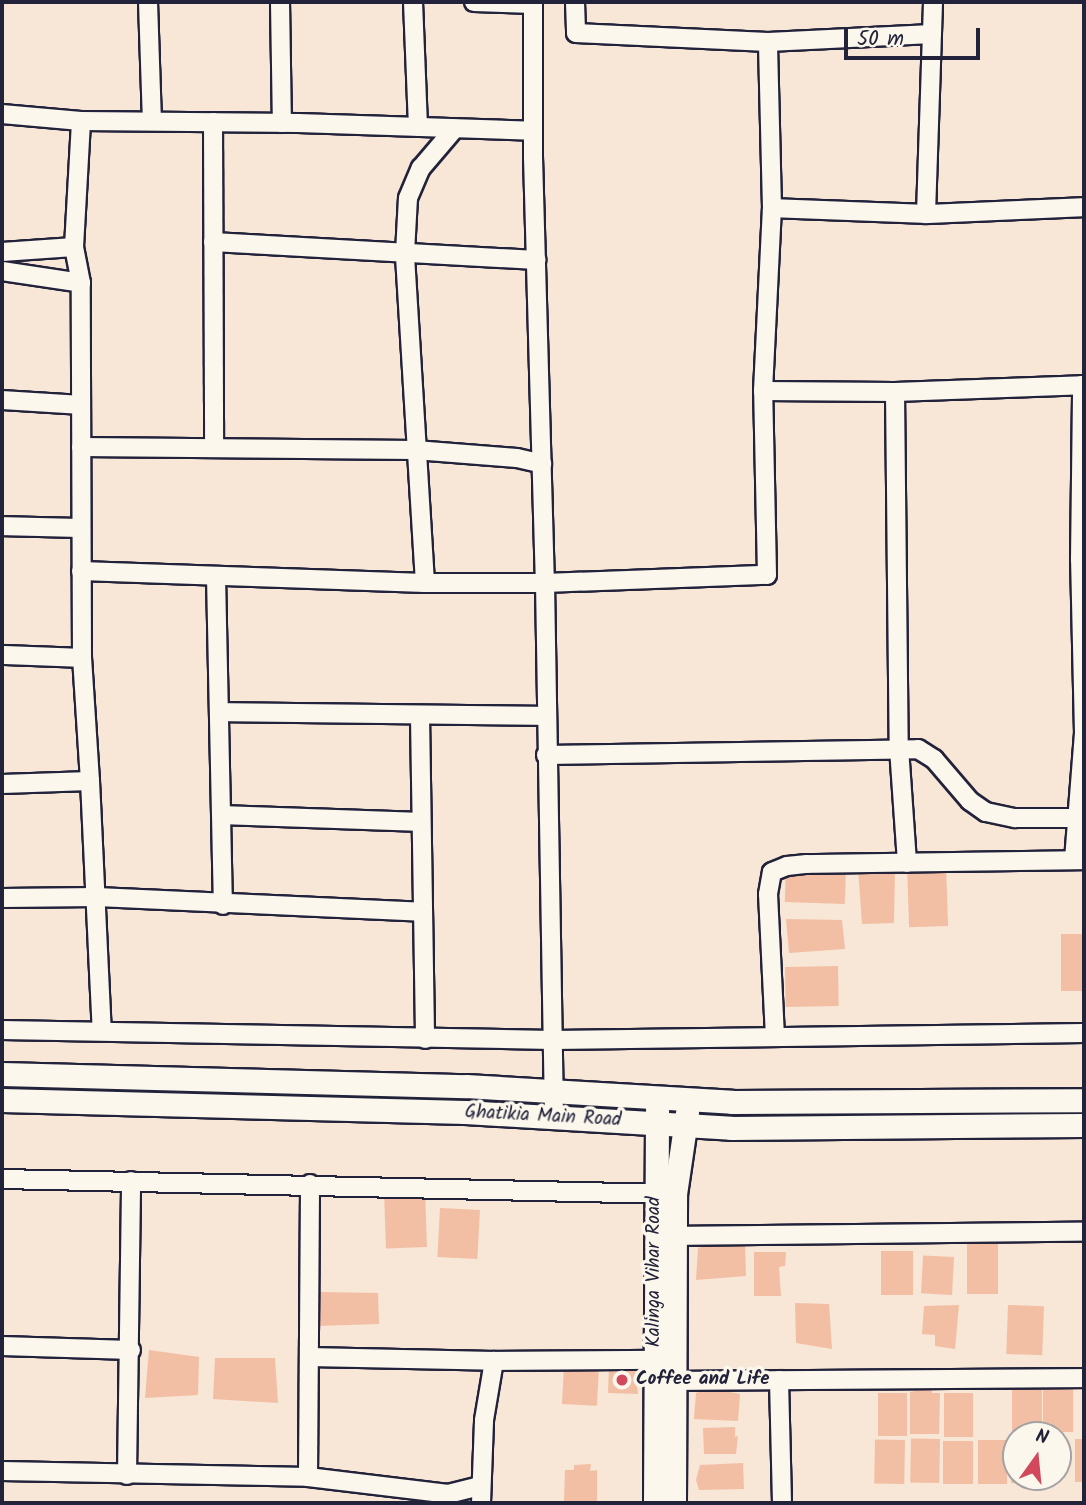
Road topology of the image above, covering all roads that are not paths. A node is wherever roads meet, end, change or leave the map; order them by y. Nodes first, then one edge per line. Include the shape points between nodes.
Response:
1 (148, 2) edge
2 (280, 2) edge
3 (413, 2) edge
4 (474, 2) edge
5 (575, 2) edge
6 (933, 2) edge
7 (533, 3) edge
8 (932, 34) junction
9 (768, 42) junction
10 (2, 114) edge
11 (81, 121) junction
12 (152, 121) junction
13 (213, 122) junction
14 (282, 123) junction
15 (418, 127) junction
16 (455, 128) junction
17 (533, 131) junction
18 (1084, 207) edge
19 (772, 208) junction
20 (926, 214) junction
21 (213, 242) junction
22 (74, 247) junction
23 (2, 252) edge
24 (405, 253) junction
25 (536, 260) junction
26 (2, 271) edge
27 (81, 284) junction
28 (1083, 385) edge
29 (763, 391) junction
30 (895, 391) junction
31 (2, 400) edge
32 (81, 405) junction
33 (214, 446) junction
34 (81, 447) junction
35 (415, 450) junction
36 (542, 464) junction
37 (2, 526) edge
38 (81, 528) junction
39 (1082, 559) edge
40 (81, 571) junction
41 (216, 576) junction
42 (425, 583) junction
43 (545, 583) junction
44 (2, 656) edge
45 (82, 658) junction
46 (219, 712) junction
47 (420, 716) junction
48 (545, 716) junction
49 (1084, 733) edge
50 (899, 748) junction
51 (546, 755) junction
52 (90, 781) junction
53 (2, 784) edge
54 (222, 815) junction
55 (1076, 818) junction
56 (421, 822) junction
57 (1079, 860) edge
58 (906, 863) junction
59 (97, 897) junction
60 (2, 898) edge
61 (223, 905) junction
62 (422, 912) junction
63 (2, 1030) edge
64 (102, 1031) junction
65 (1084, 1033) edge
66 (775, 1038) junction
67 (425, 1039) junction
68 (553, 1040) junction
69 (2, 1074) edge
70 (554, 1091) junction
71 (657, 1098) junction
72 (2, 1100) edge
73 (687, 1100) junction
74 (1084, 1100) edge
75 (554, 1118) junction
76 (657, 1124) junction
77 (1084, 1125) edge
78 (686, 1126) junction
79 (2, 1179) edge
80 (131, 1181) junction
81 (310, 1184) junction
82 (665, 1194) junction
83 (1084, 1233) edge
84 (675, 1236) junction
85 (2, 1346) edge
86 (131, 1350) junction
87 (309, 1357) junction
88 (655, 1360) junction
89 (495, 1361) junction
90 (1084, 1378) edge
91 (779, 1380) junction
92 (675, 1381) junction
93 (2, 1471) edge
94 (128, 1475) junction
95 (308, 1477) junction
96 (481, 1495) edge
97 (654, 1503) edge
98 (674, 1503) edge
99 (782, 1503) edge

1 - 12 street
2 - 14 street
3 - 15 street
4 - 7 street
5 - 9 street via 576,33
6 - 8 street
7 - 17 street
8 - 9 street
8 - 20 street
9 - 19 street
10 - 11 street
11 - 12 street
11 - 22 street
12 - 13 street
13 - 14 street
13 - 21 street
14 - 15 street
15 - 16 street
16 - 17 street
16 - 24 street via 421,167 408,198
17 - 25 street
18 - 20 street
19 - 20 street
19 - 29 street
21 - 24 street
21 - 33 street
22 - 23 street
22 - 27 street
24 - 25 street
24 - 35 street
25 - 36 street
26 - 27 street
27 - 32 street
28 - 30 street
28 - 39 street
29 - 30 street
29 - 43 street via 767,575
30 - 50 street
31 - 32 street
32 - 34 street
33 - 34 street
33 - 35 street
34 - 38 street
35 - 36 street
35 - 42 street
36 - 43 street
37 - 38 street
38 - 40 street
39 - 49 street
40 - 41 street
40 - 45 street
41 - 42 street
41 - 46 street
42 - 43 street
43 - 48 street
44 - 45 street
45 - 52 street
46 - 47 street
46 - 54 street
47 - 48 street
47 - 56 street
48 - 51 street
49 - 55 street
50 - 51 street
50 - 55 street via 927,752 970,801 986,812 1015,818
50 - 58 street
51 - 68 street
52 - 53 street
52 - 59 street
54 - 56 street
54 - 61 street
55 - 57 street
56 - 62 street
57 - 58 street
58 - 66 street via 797,865 772,872 768,894
59 - 60 street
59 - 61 street
59 - 64 street
61 - 62 street
62 - 67 street
63 - 64 street
64 - 67 street
65 - 66 street
66 - 68 street
67 - 68 street
68 - 70 street
69 - 70 street, Ghatikia Main Road
70 - 71 street, Ghatikia Main Road
70 - 75 street
71 - 73 street, Ghatikia Main Road
71 - 76 street, Kalinga Vihar Road
72 - 75 street, Ghatikia Main Road
73 - 74 street, Ghatikia Main Road
73 - 78 street, Kalinga Vihar Road
75 - 76 street, Ghatikia Main Road
76 - 78 street, Ghatikia Main Road
76 - 82 street, Kalinga Vihar Road
77 - 78 street, Ghatikia Main Road
78 - 82 street, Kalinga Vihar Road
79 - 80 street
80 - 81 street
80 - 86 street
81 - 82 street
81 - 87 street
82 - 84 street, Kalinga Vihar Road
82 - 88 street, Kalinga Vihar Road
83 - 84 street
84 - 92 street, Kalinga Vihar Road
85 - 86 street
86 - 94 street
87 - 89 street
87 - 95 street
88 - 89 street
88 - 97 street, Kalinga Vihar Road
89 - 96 street via 484,1420
90 - 91 street
91 - 92 street
91 - 99 street
92 - 98 street, Kalinga Vihar Road
93 - 94 street
94 - 95 street
95 - 96 street

